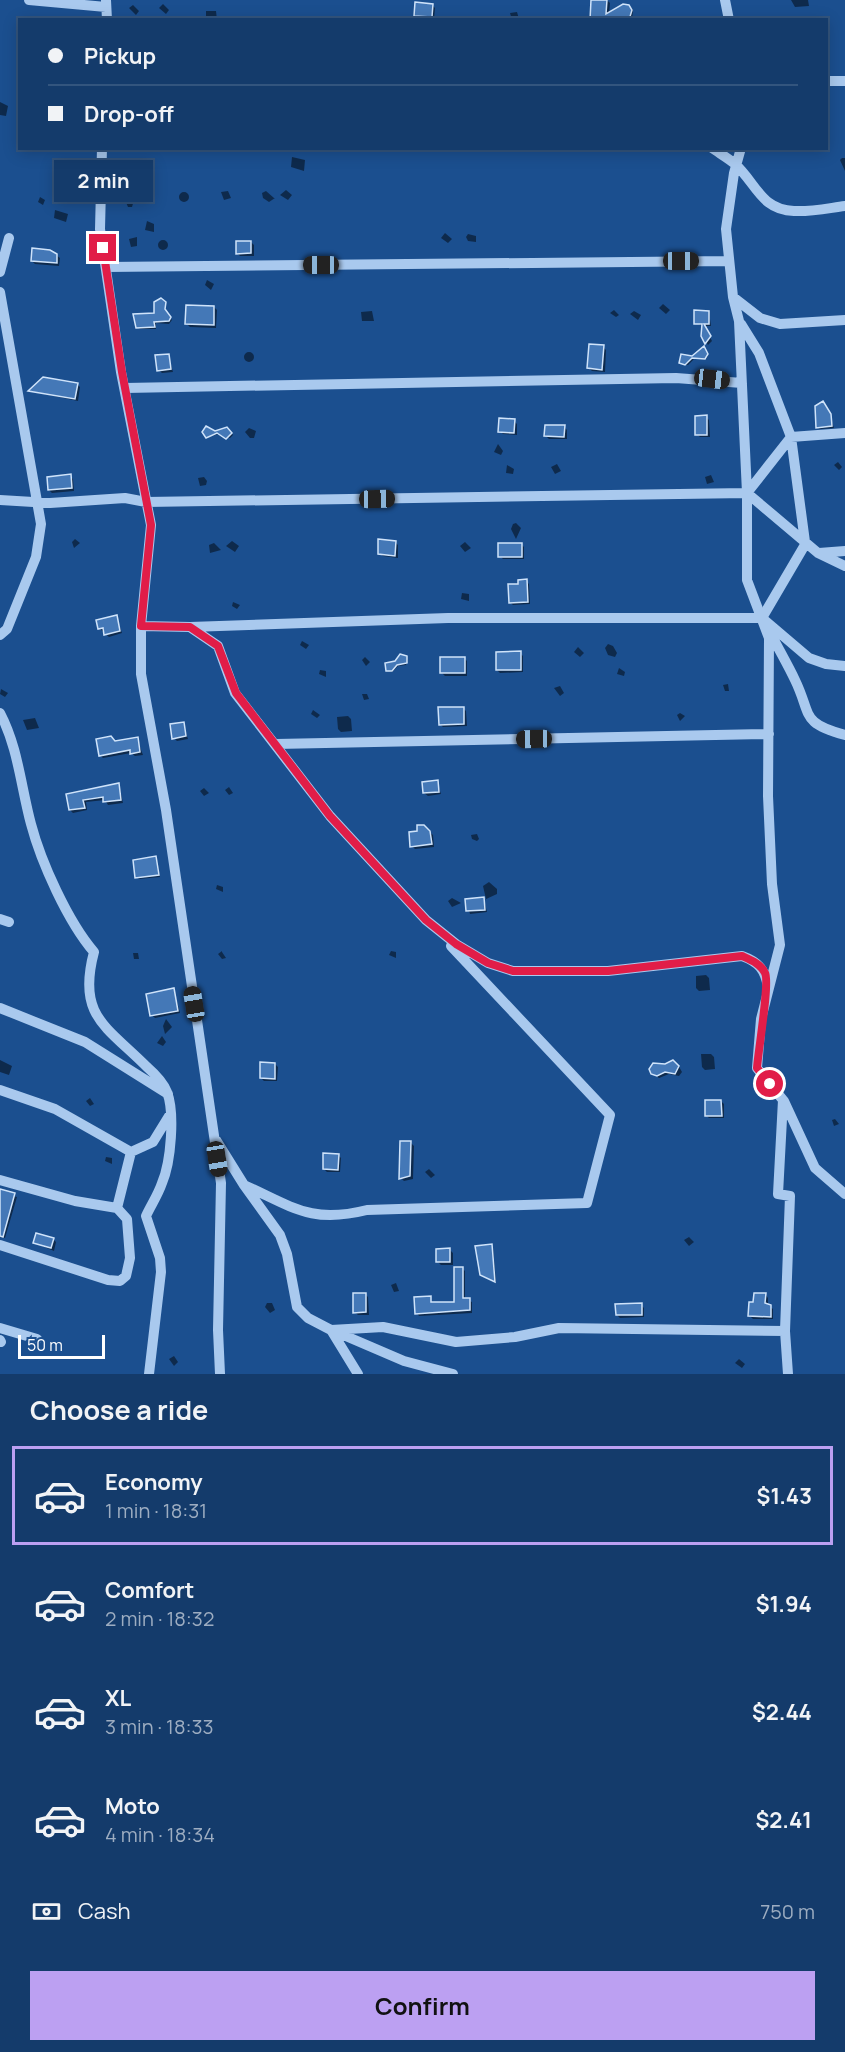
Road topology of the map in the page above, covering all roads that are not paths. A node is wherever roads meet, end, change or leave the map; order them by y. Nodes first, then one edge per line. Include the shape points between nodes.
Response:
1 (29, 0) edge
2 (725, 0) edge
3 (106, 4) edge
4 (729, 18) edge
5 (828, 81) edge
6 (845, 81) edge
7 (102, 150) edge
8 (715, 150) edge
9 (740, 150) edge
10 (736, 165) junction
11 (845, 206) edge
12 (9, 238) dead end
13 (729, 261) junction
14 (105, 267) junction
15 (0, 272) edge
16 (0, 292) edge
17 (733, 297) junction
18 (845, 320) edge
19 (739, 321) junction
20 (742, 383) junction
21 (124, 388) junction
22 (845, 433) edge
23 (791, 437) junction
24 (747, 494) junction
25 (0, 500) edge
26 (146, 502) junction
27 (39, 503) junction
28 (806, 543) junction
29 (845, 551) edge
30 (818, 553) junction
31 (845, 566) edge
32 (762, 618) junction
33 (141, 626) junction
34 (190, 627) junction
35 (0, 635) edge
36 (845, 666) edge
37 (0, 713) edge
38 (5, 733) edge
39 (769, 734) junction
40 (845, 735) edge
41 (276, 744) junction
42 (426, 920) junction
43 (768, 987) junction
44 (0, 1008) edge
45 (0, 1090) edge
46 (168, 1094) junction
47 (783, 1100) junction
48 (171, 1112) junction
49 (214, 1136) junction
50 (131, 1152) junction
51 (0, 1180) edge
52 (243, 1185) junction
53 (845, 1194) edge
54 (117, 1208) junction
55 (0, 1245) edge
56 (0, 1328) edge
57 (331, 1330) junction
58 (785, 1331) junction
59 (38, 1339) dead end
60 (149, 1374) edge
61 (220, 1374) edge
62 (358, 1374) edge
63 (453, 1374) edge
64 (788, 1374) edge

1 - 3 street
2 - 4 street
5 - 6 street
7 - 14 street via 100,229
8 - 10 street
9 - 10 street
10 - 11 street via 755,191 778,208 794,211
10 - 13 street via 726,229
12 - 15 street
13 - 14 street
13 - 17 street
14 - 21 street
16 - 27 street
17 - 18 street via 760,318 780,324
17 - 19 street
19 - 20 street
19 - 23 street via 759,353
20 - 21 street via 676,378
20 - 24 street
21 - 26 street
22 - 23 street
23 - 24 street
23 - 28 street
24 - 26 street
24 - 28 street
24 - 32 street via 747,580
25 - 27 street
26 - 27 street via 125,498
26 - 33 street via 151,525
27 - 35 street via 41,524 36,557 7,629
28 - 30 street
28 - 32 street
29 - 30 street
30 - 31 street
32 - 34 street via 448,618
32 - 36 street via 809,658
32 - 39 street via 771,662
32 - 40 street via 796,683 805,712 823,729
33 - 34 street
33 - 49 street via 141,674 166,810
34 - 41 street via 218,646 236,693
37 - 38 street
38 - 46 street via 32,827 56,889 94,952 87,975 90,1005 101,1023 156,1075
39 - 41 street
39 - 43 street via 771,862 780,945
41 - 42 street via 330,816
42 - 43 street via 488,963 513,971 608,971 742,956 755,961 765,973
42 - 52 street via 610,1115 587,1203 312,1215
43 - 47 street via 757,1068
44 - 46 street via 86,1042
45 - 50 street via 55,1109
46 - 48 street
47 - 53 street via 815,1168
47 - 58 street via 778,1194 790,1196
48 - 50 street via 153,1142
48 - 60 street via 162,1183 146,1216 161,1272
49 - 52 street
49 - 61 street via 222,1205
50 - 54 street
51 - 54 street
52 - 57 street via 280,1235 297,1306 308,1318
54 - 55 street via 127,1219 130,1258 126,1276 120,1281
56 - 59 street
57 - 58 street via 383,1327 456,1342 559,1328
57 - 62 street
57 - 63 street via 404,1362
58 - 64 street

